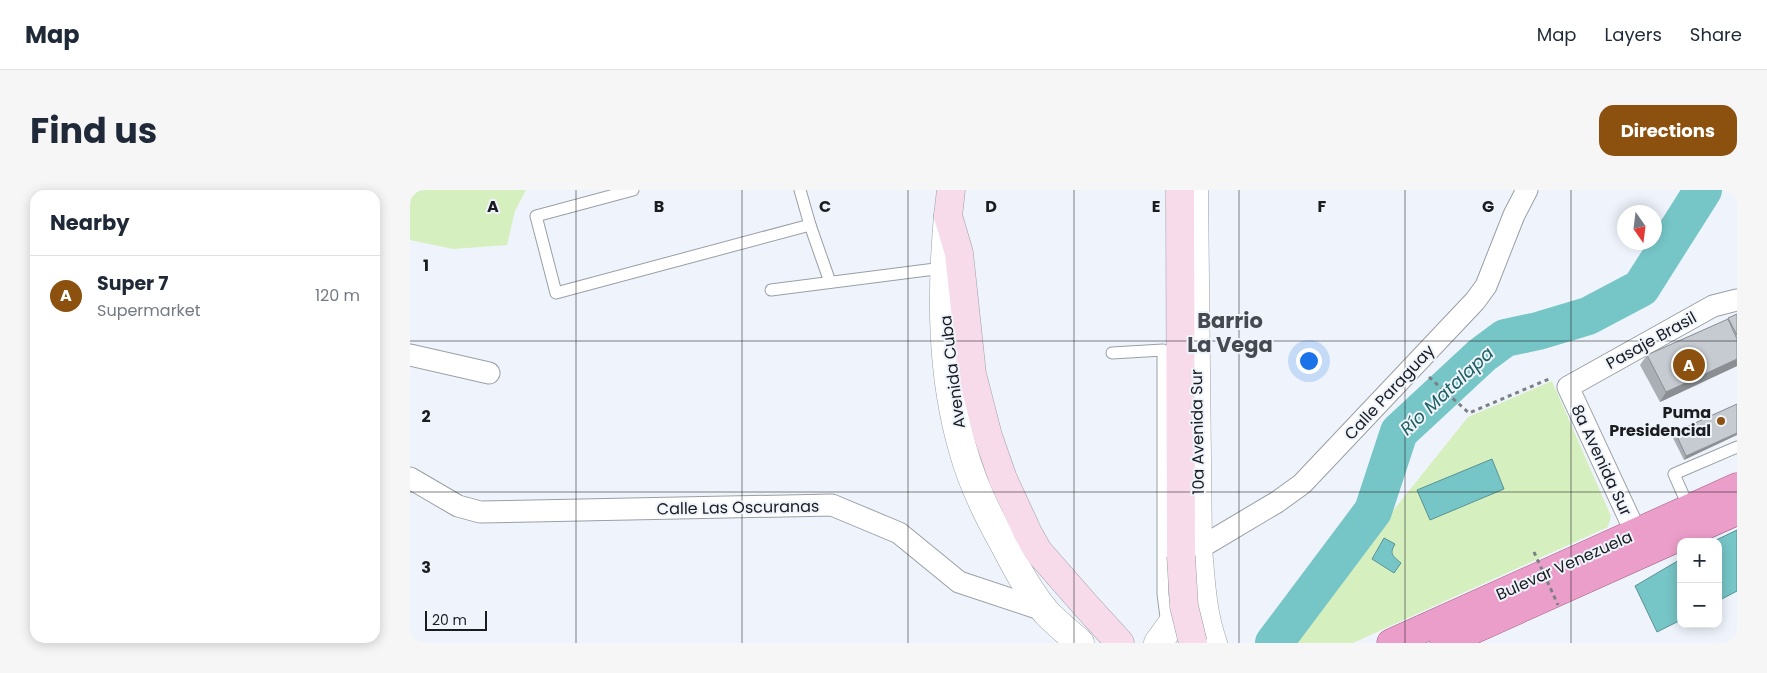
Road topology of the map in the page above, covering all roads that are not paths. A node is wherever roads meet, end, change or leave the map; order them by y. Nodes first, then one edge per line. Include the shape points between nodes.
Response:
1 (633, 190) edge
2 (800, 190) edge
3 (1180, 190) edge
4 (1194, 190) edge
5 (1527, 190) edge
6 (950, 203) edge
7 (810, 225) junction
8 (943, 268) junction
9 (830, 282) junction
10 (771, 290) dead end
11 (1737, 300) edge
12 (1112, 353) dead end
13 (410, 355) edge
14 (489, 373) dead end
15 (1561, 382) joint
16 (1737, 447) edge
17 (410, 478) edge
18 (1737, 487) edge
19 (1689, 509) junction
20 (1737, 511) edge
21 (1636, 533) junction
22 (1189, 552) junction
23 (1201, 584) junction
24 (1046, 611) junction
25 (1162, 636) edge
26 (1080, 643) edge
27 (1120, 643) edge
28 (1193, 643) edge
29 (1213, 643) edge
30 (1390, 643) edge
31 (1444, 643) edge

1 - 7 lane via 536,216 556,293
2 - 7 lane
3 - 22 main road, 10a Avenida Sur
4 - 22 street, 10a Avenida Sur
5 - 22 street, Calle Paraguay via 1486,286 1475,301 1302,484 1277,502
6 - 8 street, Avenida Cuba
6 - 27 main road, Avenida Cuba via 959,253 972,374 991,445 1013,503 1035,545
7 - 9 lane
8 - 9 lane
8 - 24 street, Avenida Cuba via 944,329 952,403 963,452 995,529 1025,582
9 - 10 lane
11 - 15 street, Pasaje Brasil via 1713,306
12 - 25 lane via 1163,350
13 - 14 street
15 - 21 street, 8a Avenida Sur
16 - 19 lane via 1674,474
17 - 24 street, Calle Las Oscuranas via 458,506 480,512 832,505 899,533 959,582
18 - 19 highway, Bulevar Venezuela
19 - 21 highway, Bulevar Venezuela
20 - 31 highway, Bulevar Venezuela
21 - 30 highway, Bulevar Venezuela
22 - 23 street, 10a Avenida Sur
22 - 28 main road, 10a Avenida Sur, bridge via 1184,606
23 - 25 street
23 - 29 street, 10a Avenida Sur
24 - 26 street, Avenida Cuba

